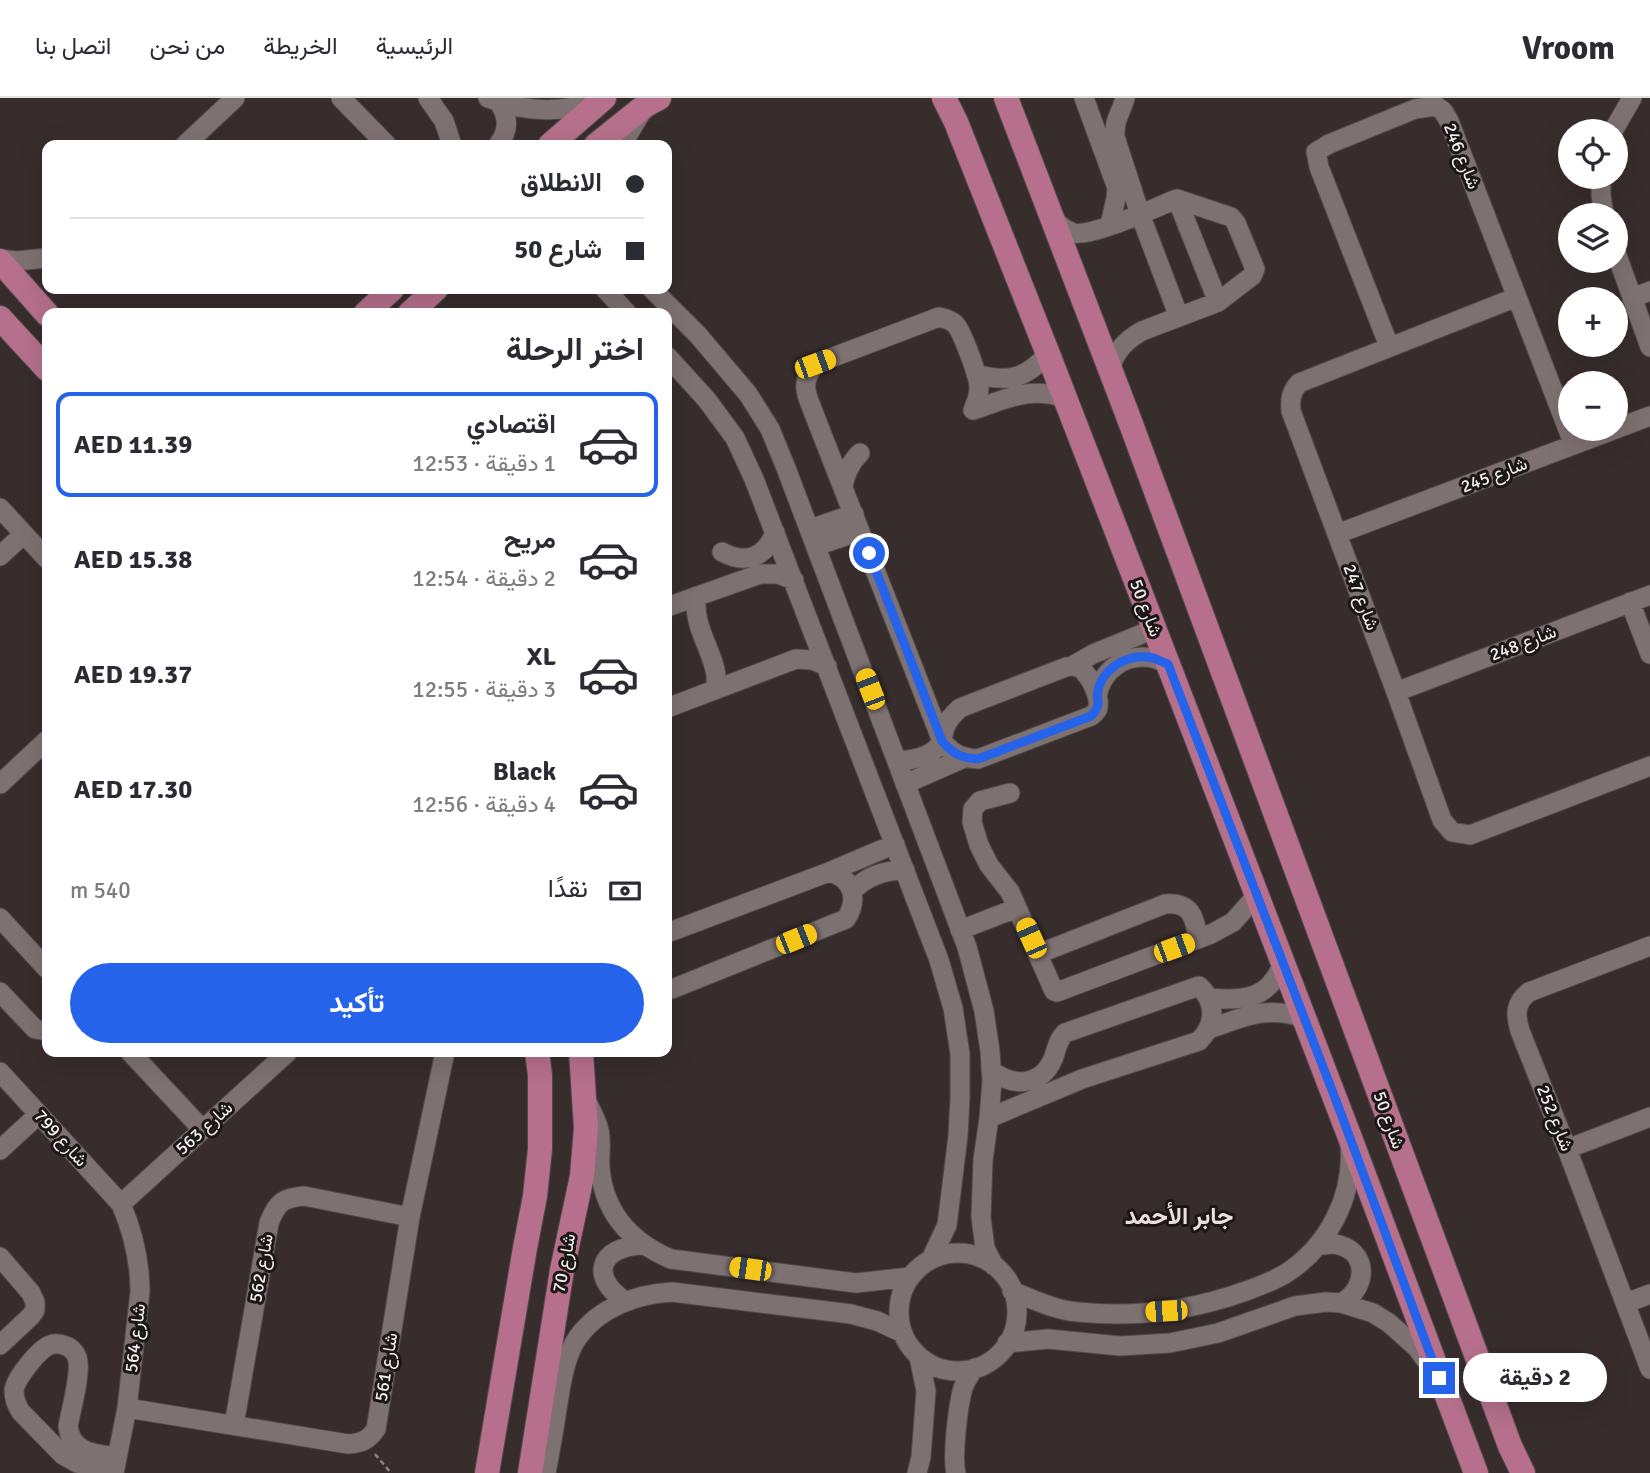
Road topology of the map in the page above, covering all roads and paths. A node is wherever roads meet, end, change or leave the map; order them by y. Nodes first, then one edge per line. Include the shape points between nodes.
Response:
1 (235, 98) edge
2 (341, 98) edge
3 (428, 98) edge
4 (604, 98) edge
5 (944, 98) edge
6 (1006, 98) edge
7 (1084, 98) edge
8 (1125, 98) edge
9 (1632, 98) edge
10 (494, 100) edge
11 (652, 102) edge
12 (1432, 102) edge
13 (1621, 119) edge
14 (200, 137) edge
15 (382, 140) edge
16 (451, 140) edge
17 (501, 140) edge
18 (556, 140) edge
19 (602, 140) edge
20 (625, 140) edge
21 (1177, 199) junction
22 (1140, 214) junction
23 (1051, 217) junction
24 (1110, 225) junction
25 (42, 258) edge
26 (0, 260) edge
27 (1628, 272) edge
28 (387, 294) edge
29 (431, 294) edge
30 (610, 294) edge
31 (657, 294) edge
32 (1641, 295) edge
33 (1517, 297) junction
34 (1219, 302) junction
35 (42, 308) edge
36 (371, 308) edge
37 (415, 308) edge
38 (622, 308) edge
39 (671, 308) edge
40 (672, 309) edge
41 (1179, 317) junction
42 (0, 318) edge
43 (1389, 346) junction
44 (1650, 347) edge
45 (1048, 354) junction
46 (672, 362) edge
47 (42, 364) edge
48 (1110, 369) junction
49 (976, 374) junction
50 (1065, 398) junction
51 (1650, 416) edge
52 (824, 440) junction
53 (1574, 445) junction
54 (843, 487) junction
55 (0, 508) edge
56 (857, 522) junction
57 (775, 531) junction
58 (24, 534) junction
59 (1337, 534) junction
60 (813, 538) junction
61 (722, 552) dead end
62 (42, 554) edge
63 (0, 556) edge
64 (794, 580) junction
65 (1650, 595) edge
66 (697, 596) junction
67 (1630, 602) junction
68 (672, 605) edge
69 (1154, 629) junction
70 (1650, 654) edge
71 (1168, 664) junction
72 (827, 666) junction
73 (1072, 666) junction
74 (715, 690) junction
75 (923, 691) junction
76 (1396, 692) junction
77 (1097, 695) junction
78 (672, 706) edge
79 (960, 708) junction
80 (942, 741) junction
81 (42, 745) edge
82 (964, 758) junction
83 (897, 761) junction
84 (1650, 766) edge
85 (0, 784) edge
86 (905, 784) junction
87 (1010, 793) dead end
88 (895, 844) junction
89 (905, 870) junction
90 (830, 872) junction
91 (852, 891) junction
92 (1256, 895) junction
93 (1017, 908) junction
94 (0, 918) edge
95 (960, 930) junction
96 (672, 931) edge
97 (1198, 939) junction
98 (1650, 946) edge
99 (1038, 954) junction
100 (1283, 963) junction
101 (42, 964) edge
102 (672, 989) edge
103 (0, 992) edge
104 (1209, 998) junction
105 (8, 1013) edge
106 (1304, 1018) junction
107 (1209, 1029) junction
108 (42, 1030) edge
109 (1055, 1050) junction
110 (135, 1057) edge
111 (282, 1057) edge
112 (444, 1057) edge
113 (538, 1057) edge
114 (581, 1057) edge
115 (991, 1070) junction
116 (0, 1072) edge
117 (1082, 1079) junction
118 (585, 1096) junction
119 (38, 1114) junction
120 (1650, 1117) edge
121 (989, 1118) junction
122 (202, 1129) junction
123 (1349, 1135) junction
124 (1567, 1149) junction
125 (0, 1150) edge
126 (121, 1204) junction
127 (410, 1217) junction
128 (642, 1245) junction
129 (1317, 1246) junction
130 (0, 1257) edge
131 (931, 1259) junction
132 (994, 1266) junction
133 (910, 1277) junction
134 (1012, 1291) junction
135 (1650, 1294) edge
136 (625, 1301) junction
137 (1341, 1303) junction
138 (1626, 1303) junction
139 (903, 1333) junction
140 (1007, 1343) junction
141 (0, 1345) edge
142 (919, 1356) junction
143 (975, 1368) junction
144 (1650, 1369) edge
145 (1439, 1378) junction
146 (127, 1408) junction
147 (234, 1425) junction
148 (68, 1426) junction
149 (46, 1438) junction
150 (365, 1441) junction
151 (115, 1468) edge
152 (391, 1473) edge
153 (487, 1473) edge
154 (530, 1473) edge
155 (546, 1473) edge
156 (917, 1473) edge
157 (956, 1473) edge
158 (1476, 1473) edge
159 (1523, 1473) edge

1 - 14 street
2 - 15 street
3 - 16 street
4 - 10 street via 544,110
4 - 18 main road
5 - 45 main road, شارع 50
6 - 23 main road, شارع 50
7 - 24 street via 1117,188
8 - 22 street via 1114,125 1115,137
9 - 13 street
10 - 17 street via 506,116
11 - 19 main road
11 - 20 street
12 - 33 street, شارع 246 via 1449,121
12 - 43 street, شارع 246 via 1316,152
21 - 22 street
21 - 34 street
21 - 34 street via 1234,219 1254,265 1252,276
22 - 24 street
22 - 41 street
23 - 24 street via 1072,233
23 - 48 main road, شارع 50
25 - 26 street
26 - 35 main road
27 - 32 street
28 - 36 main road
29 - 37 main road
30 - 38 street
31 - 39 street
32 - 44 street
33 - 43 street, شارع 247
33 - 53 street, شارع 246
34 - 41 street
40 - 60 street via 748,394 770,429
41 - 48 street via 1126,341
42 - 47 main road
43 - 59 street, شارع 247 via 1299,383 1290,400
45 - 49 street via 1030,370 1008,379
45 - 50 main road, شارع 50
46 - 57 street via 735,438
48 - 159 main road, شارع 50
49 - 50 street via 979,387 973,410 1023,393
49 - 52 street via 957,326 939,317 815,364 805,387
50 - 69 main road, شارع 50
51 - 53 street, شارع 245
52 - 54 street
52 - 54 street via 860,453 850,465
53 - 59 street, شارع 245
54 - 56 street
55 - 58 street
56 - 60 street
56 - 75 street
57 - 61 street via 766,549 750,558
57 - 64 street
58 - 62 street
58 - 63 street
59 - 76 street, شارع 247
60 - 83 street
64 - 66 street via 760,574
64 - 72 street
65 - 67 street, شارع 248
66 - 68 street
66 - 74 street via 696,616 716,676
67 - 70 street
67 - 76 street, شارع 248
69 - 71 main road, شارع 50
69 - 73 street
71 - 77 street via 1152,658 1118,663 1103,678
71 - 92 main road, شارع 50
72 - 74 street via 796,659
72 - 88 street
73 - 77 street via 1086,673
73 - 79 street
74 - 78 street
75 - 79 street via 951,708
75 - 80 street
76 - 84 street, شارع 247 via 1442,820 1452,832 1470,835
77 - 82 street via 1098,710 1091,716 978,759
79 - 80 street via 948,720
80 - 82 street
80 - 83 street via 928,754
81 - 85 street
82 - 86 street
83 - 86 street
86 - 95 street
87 - 93 street via 981,801 973,809 972,822 989,865
88 - 89 street
88 - 90 street
89 - 91 street via 876,874
89 - 131 street via 939,960 960,1054 961,1098 947,1226
90 - 91 street via 843,878
90 - 96 street
91 - 102 street via 853,906 846,919
92 - 97 street via 1233,922
92 - 100 main road, شارع 50
93 - 95 street
93 - 99 street
94 - 101 street
95 - 115 street via 984,1012
97 - 99 street via 1193,916 1186,906 1175,903
97 - 99 street via 1057,992
98 - 124 street, شارع 252 via 1521,998 1516,1017 1520,1031
100 - 104 street via 1269,986 1254,996
100 - 106 main road, شارع 50
103 - 105 street
104 - 107 street via 1213,1013
104 - 109 street via 1199,986 1065,1033
105 - 108 street
106 - 107 street via 1278,1011 1255,1013
106 - 123 main road, شارع 50
107 - 117 street via 1199,1041
109 - 115 street via 1049,1065 1031,1080 1006,1080
109 - 117 street via 1064,1073
110 - 122 street
111 - 122 street, شارع 563
112 - 127 street, شارع 561
113 - 153 main road via 537,1185
114 - 118 main road, شارع 70
115 - 121 street
116 - 119 street, شارع 799
117 - 121 street
118 - 128 street via 599,1129 603,1189 626,1230
118 - 154 main road, شارع 70 via 582,1176
119 - 125 street
119 - 126 street, شارع 799
120 - 124 street
121 - 132 street via 981,1217 985,1248
122 - 126 street, شارع 563
123 - 129 street via 1345,1194
123 - 145 main road, شارع 50
124 - 138 street, شارع 252
126 - 146 street, شارع 564 via 140,1274
127 - 147 street, شارع 562 via 304,1196 281,1202 269,1223
127 - 150 street, شارع 561 via 376,1429
128 - 133 street via 671,1259 856,1283
128 - 136 street via 628,1246 606,1259 603,1272 608,1286
129 - 134 street via 1270,1282 1224,1299 1166,1311 1076,1312
129 - 137 street via 1339,1245 1358,1259 1360,1284
130 - 141 street via 31,1293 35,1310
131 - 132 street via 964,1253
131 - 133 street
132 - 134 street
133 - 139 street via 899,1304
134 - 140 street via 1016,1318
135 - 138 street
136 - 139 street via 672,1292 851,1314
136 - 155 street via 594,1321 578,1337 569,1356
137 - 140 street via 1295,1307 1219,1333 1170,1343 1120,1346 1048,1339
137 - 145 street via 1389,1323 1417,1348
138 - 144 street, شارع 252
139 - 142 street
140 - 143 street via 992,1360
142 - 143 street via 940,1368
142 - 156 street via 926,1391
143 - 157 street via 962,1395 953,1461
145 - 158 main road, شارع 50
146 - 147 street
146 - 151 street, شارع 564
147 - 150 street via 348,1444
148 - 149 street
148 - 149 street via 79,1369 77,1356 68,1346 55,1343 38,1353 14,1390 20,1412
148 - 151 street via 74,1443
149 - 151 street via 77,1463
150 - 152 path

